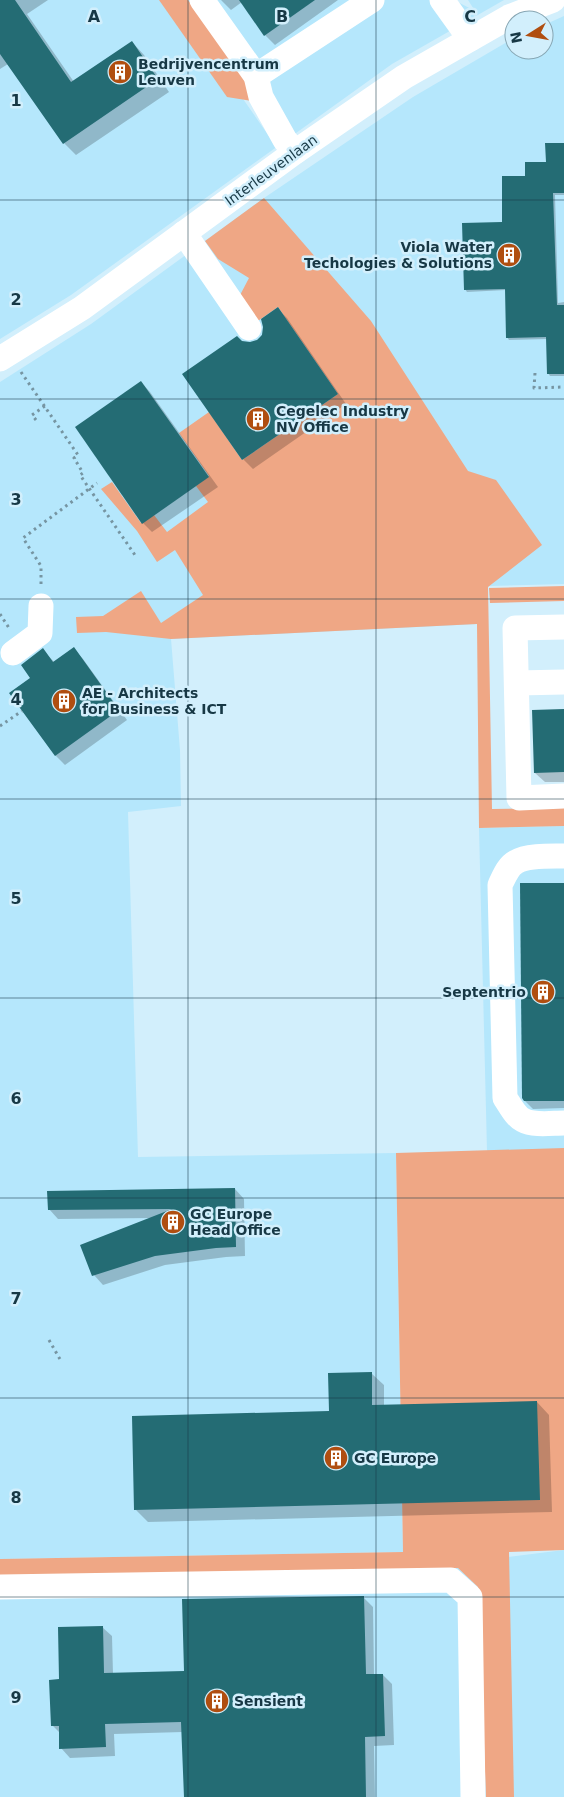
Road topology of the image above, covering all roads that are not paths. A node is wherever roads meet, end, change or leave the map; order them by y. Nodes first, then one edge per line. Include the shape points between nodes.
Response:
1 (202, 0) edge
2 (372, 0) edge
3 (442, 0) edge
4 (553, 0) edge
5 (470, 39) junction
6 (256, 76) junction
7 (295, 152) junction
8 (184, 234) junction
9 (249, 328) dead end
10 (4, 357) edge
11 (41, 606) road end
12 (564, 627) edge
13 (13, 653) dead end
14 (564, 682) edge
15 (517, 683) junction
16 (564, 796) edge
17 (564, 856) edge
18 (564, 1123) edge
19 (0, 1587) edge
20 (473, 1797) edge

1 - 6 street
2 - 6 street
3 - 5 street
4 - 5 street, Interleuvenlaan via 509,17
5 - 7 street, Interleuvenlaan via 404,77
6 - 7 street via 261,97
7 - 8 street, Interleuvenlaan
8 - 9 street
8 - 10 street, Interleuvenlaan via 82,308
11 - 13 street via 40,633
12 - 15 street via 516,628
14 - 15 street
15 - 16 street via 519,798
17 - 18 street via 516,861 500,885 505,1098 523,1120 539,1124
19 - 20 street via 451,1580 470,1598

